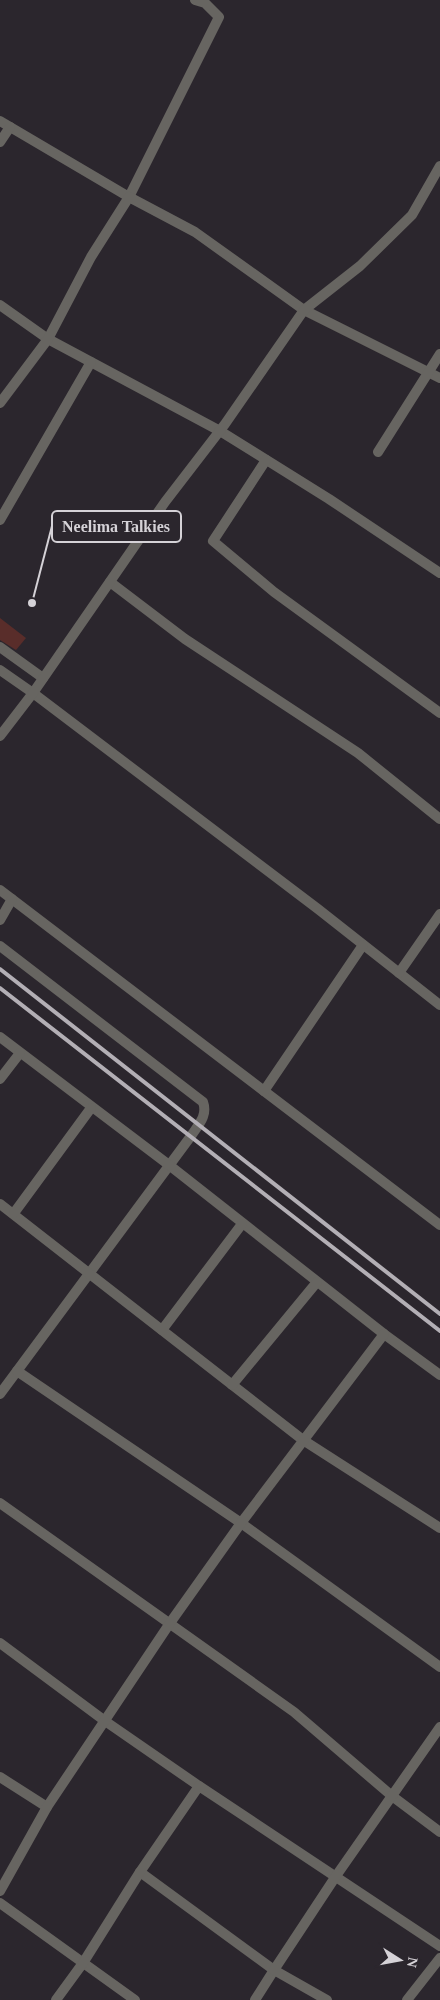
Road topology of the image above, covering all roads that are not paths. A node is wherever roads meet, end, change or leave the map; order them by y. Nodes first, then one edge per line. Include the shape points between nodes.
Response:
1 (196, 0) edge
2 (0, 121) edge
3 (10, 127) junction
4 (0, 142) edge
5 (440, 166) edge
6 (129, 197) junction
7 (0, 305) edge
8 (304, 310) junction
9 (48, 340) junction
10 (440, 354) edge
11 (91, 362) junction
12 (430, 372) junction
13 (440, 378) edge
14 (0, 403) edge
15 (220, 431) junction
16 (378, 452) dead end
17 (266, 460) junction
18 (0, 520) edge
19 (440, 574) edge
20 (110, 582) junction
21 (0, 647) edge
22 (1, 670) edge
23 (43, 678) junction
24 (33, 693) junction
25 (440, 714) edge
26 (0, 736) edge
27 (440, 820) edge
28 (0, 890) edge
29 (12, 899) junction
30 (440, 914) edge
31 (0, 920) edge
32 (363, 945) junction
33 (0, 946) edge
34 (399, 973) junction
35 (440, 1005) edge
36 (0, 1037) edge
37 (20, 1053) junction
38 (0, 1079) edge
39 (264, 1091) junction
40 (91, 1108) junction
41 (169, 1165) junction
42 (0, 1204) edge
43 (14, 1213) junction
44 (242, 1224) junction
45 (440, 1225) edge
46 (90, 1273) junction
47 (318, 1282) junction
48 (162, 1330) junction
49 (384, 1334) junction
50 (17, 1371) junction
51 (440, 1375) edge
52 (232, 1385) junction
53 (0, 1394) edge
54 (303, 1440) junction
55 (0, 1503) edge
56 (241, 1523) junction
57 (440, 1528) edge
58 (170, 1623) junction
59 (0, 1643) edge
60 (440, 1667) edge
61 (104, 1721) junction
62 (440, 1727) edge
63 (0, 1777) edge
64 (199, 1786) junction
65 (392, 1796) junction
66 (47, 1807) junction
67 (440, 1832) edge
68 (140, 1872) junction
69 (336, 1876) junction
70 (0, 1891) edge
71 (0, 1903) edge
72 (440, 1946) edge
73 (440, 1958) edge
74 (83, 1963) junction
75 (274, 1970) junction
76 (56, 2000) edge
77 (135, 2000) edge
78 (255, 2000) edge
79 (327, 2000) edge
80 (407, 2000) edge

1 - 6 street via 205,3 219,17
2 - 3 street
3 - 4 street
3 - 6 street
5 - 8 street via 412,215 360,266
6 - 8 street via 195,232
6 - 9 street via 91,257
7 - 9 street
8 - 12 street
8 - 15 street
9 - 11 street
9 - 14 street
10 - 12 street
11 - 15 street
11 - 18 street
12 - 13 street
12 - 16 street
15 - 17 street
15 - 20 street via 165,502
17 - 19 street
17 - 25 street via 213,541 274,592
20 - 23 street
20 - 27 street via 185,639 358,753
21 - 23 street
22 - 24 street
23 - 24 street
24 - 26 street
24 - 32 street
28 - 29 street
29 - 31 street
29 - 39 street
30 - 34 street
32 - 34 street
32 - 39 street
33 - 41 street via 203,1102 204,1117
34 - 35 street
36 - 37 street
37 - 38 street
37 - 40 street
39 - 45 street
40 - 41 street
40 - 43 street
41 - 44 street
41 - 46 street
42 - 43 street
43 - 46 street
44 - 47 street
44 - 48 street
46 - 48 street
46 - 50 street
47 - 49 street
47 - 52 street
48 - 52 street
49 - 51 street
49 - 54 street
50 - 53 street
50 - 56 street
52 - 54 street
54 - 56 street
54 - 57 street
55 - 58 street
56 - 58 street
56 - 60 street
58 - 61 street
58 - 65 street via 294,1712
59 - 61 street
61 - 64 street
61 - 66 street
62 - 65 street
63 - 66 street
64 - 68 street
64 - 69 street
65 - 67 street
65 - 69 street
66 - 70 street
68 - 74 street
68 - 75 street
69 - 72 street
69 - 75 street
71 - 74 street
73 - 80 street
74 - 76 street
74 - 77 street
75 - 78 street
75 - 79 street

